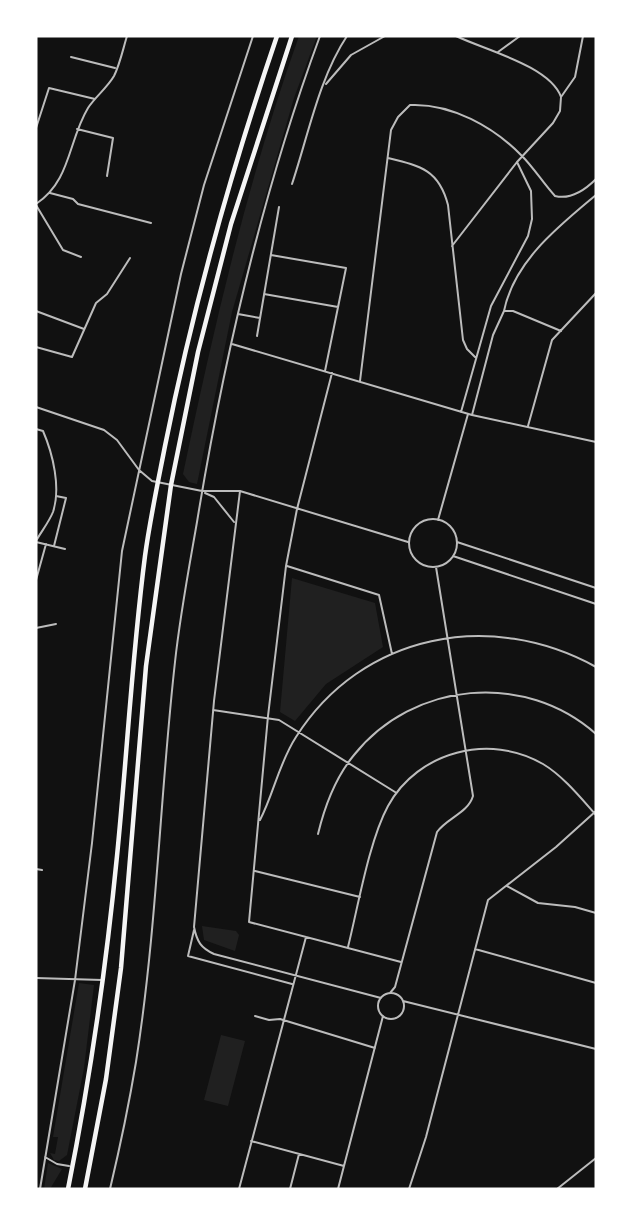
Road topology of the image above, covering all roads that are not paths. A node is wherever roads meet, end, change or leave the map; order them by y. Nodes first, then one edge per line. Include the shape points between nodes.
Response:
1 (127, 36) edge
2 (253, 36) edge
3 (278, 36) edge
4 (292, 36) edge
5 (320, 36) edge
6 (347, 36) edge
7 (385, 36) edge
8 (456, 36) edge
9 (520, 36) edge
10 (583, 36) edge
11 (497, 52) junction
12 (71, 57) dead end
13 (116, 68) junction
14 (323, 89) junction
15 (561, 97) junction
16 (95, 99) junction
17 (36, 128) edge
18 (77, 129) junction
19 (522, 156) junction
20 (388, 158) junction
21 (517, 162) junction
22 (107, 176) dead end
23 (596, 179) edge
24 (292, 184) dead end
25 (50, 193) junction
26 (596, 195) edge
27 (36, 204) edge
28 (279, 207) dead end
29 (151, 223) dead end
30 (452, 246) junction
31 (271, 255) junction
32 (81, 256) dead end
33 (130, 258) dead end
34 (596, 293) edge
35 (264, 294) junction
36 (339, 307) junction
37 (36, 311) edge
38 (504, 311) junction
39 (238, 314) junction
40 (260, 318) junction
41 (84, 329) junction
42 (561, 331) junction
43 (257, 336) dead end
44 (232, 344) junction
45 (36, 347) edge
46 (475, 357) junction
47 (325, 371) junction
48 (332, 373) junction
49 (360, 381) junction
50 (36, 407) edge
51 (461, 412) junction
52 (468, 414) junction
53 (472, 415) junction
54 (528, 426) junction
55 (36, 429) edge
56 (596, 442) edge
57 (139, 470) junction
58 (158, 483) junction
59 (171, 485) junction
60 (240, 491) junction
61 (202, 492) junction
62 (56, 495) junction
63 (297, 509) junction
64 (438, 520) junction
65 (235, 523) junction
66 (36, 542) edge
67 (408, 542) junction
68 (457, 542) junction
69 (46, 544) junction
70 (54, 546) junction
71 (66, 549) dead end
72 (453, 556) junction
73 (286, 566) junction
74 (436, 567) junction
75 (36, 580) edge
76 (596, 588) edge
77 (596, 604) edge
78 (57, 624) dead end
79 (36, 628) edge
80 (449, 637) junction
81 (392, 654) junction
82 (596, 667) edge
83 (457, 694) junction
84 (213, 710) junction
85 (268, 716) junction
86 (299, 733) junction
87 (596, 734) edge
88 (466, 750) junction
89 (349, 761) junction
90 (396, 793) junction
91 (595, 813) edge
92 (260, 822) junction
93 (318, 834) dead end
94 (36, 869) edge
95 (42, 870) dead end
96 (254, 871) junction
97 (507, 886) junction
98 (360, 897) junction
99 (596, 913) edge
100 (194, 927) junction
101 (306, 936) junction
102 (348, 948) junction
103 (475, 949) junction
104 (401, 962) junction
105 (296, 975) junction
106 (36, 978) edge
107 (75, 980) junction
108 (103, 980) junction
109 (596, 983) edge
110 (293, 985) junction
111 (390, 993) junction
112 (381, 998) junction
113 (403, 1001) junction
114 (458, 1013) junction
115 (255, 1016) dead end
116 (383, 1016) junction
117 (284, 1020) junction
118 (375, 1048) junction
119 (596, 1049) edge
120 (251, 1141) junction
121 (299, 1154) junction
122 (45, 1157) junction
123 (596, 1158) edge
124 (69, 1166) dead end
125 (344, 1167) junction
126 (40, 1189) edge
127 (68, 1189) edge
128 (85, 1189) edge
129 (110, 1189) edge
130 (239, 1189) edge
131 (290, 1189) edge
132 (338, 1189) edge
133 (409, 1189) edge
134 (557, 1189) edge

1 - 13 street
2 - 57 street via 201,196
3 - 58 highway via 218,217 184,348
4 - 59 highway via 231,224 198,352
5 - 39 street via 267,199
6 - 14 street
7 - 14 street via 351,55
8 - 11 street
9 - 11 street
10 - 15 street via 575,77
11 - 15 street via 540,73 557,86
12 - 13 street
13 - 16 street
14 - 24 street
15 - 19 street via 554,123
16 - 17 street via 49,88
16 - 18 street
18 - 22 street via 113,138
18 - 25 street via 70,159
19 - 20 street via 494,132 457,113 426,104 410,105 398,117
19 - 21 street
19 - 23 street via 555,196 581,193
20 - 30 street via 413,164 439,180 448,205
20 - 49 street
21 - 30 street
21 - 46 street via 531,191 532,219 528,236 491,306
25 - 27 street
25 - 29 street
26 - 38 street via 566,220 524,266 513,283
27 - 32 street via 63,250
28 - 31 street
30 - 46 street via 464,340 466,349
31 - 35 street
31 - 36 street via 346,268
33 - 41 street via 107,294 96,303
34 - 42 street
35 - 36 street
35 - 40 street
36 - 47 street
37 - 41 street
38 - 42 street
38 - 53 street via 493,335
39 - 40 street
39 - 44 street
40 - 43 street
41 - 45 street via 72,357
42 - 54 street via 552,340
44 - 47 street
44 - 61 street
46 - 51 street
47 - 48 street
48 - 49 street
48 - 63 street
49 - 51 street
50 - 57 street via 104,430 117,440
51 - 52 street
52 - 53 street
52 - 64 street
53 - 54 street
54 - 56 street
55 - 62 street via 42,431 48,444
57 - 58 street
57 - 107 street via 122,551
58 - 59 street
58 - 108 highway via 135,641
59 - 61 street
59 - 128 highway via 146,666 121,968 106,1079
60 - 61 street
60 - 63 street
60 - 65 street
61 - 65 street via 214,497
61 - 129 street via 175,663 136,1062
62 - 66 street via 52,513
62 - 70 street via 66,498
63 - 67 street
63 - 73 street
64 - 67 street via 419,524 411,531
64 - 68 street via 449,526
65 - 84 street
66 - 69 street
67 - 74 street via 419,563
68 - 72 street
68 - 76 street
69 - 70 street
69 - 75 street
70 - 71 street
72 - 74 street
72 - 77 street
73 - 81 street via 379,595
73 - 85 street
74 - 80 street
78 - 79 street
80 - 81 street
80 - 82 street via 513,637 537,642
80 - 83 street
81 - 86 street via 346,682
83 - 87 street via 488,692 526,697 562,710
83 - 88 street
83 - 89 street via 431,700 396,717
84 - 85 street
84 - 100 street
85 - 86 street
85 - 92 street
86 - 89 street
86 - 92 street via 283,760
88 - 90 street via 424,767
88 - 91 street via 497,749 534,760 561,778
88 - 104 street via 471,804 437,832
89 - 90 street
89 - 93 street via 333,788
90 - 98 street via 378,827
91 - 97 street
92 - 96 street
94 - 95 street
96 - 98 street
96 - 101 street via 249,922
97 - 99 street via 538,903
97 - 103 street via 488,900
98 - 102 street
100 - 105 street via 196,940 204,949
100 - 110 street via 188,957
101 - 102 street
101 - 105 street
102 - 104 street
103 - 109 street
103 - 114 street
104 - 111 street
105 - 110 street
105 - 112 street
106 - 107 street
107 - 108 street
107 - 122 street
108 - 127 highway via 91,1075
110 - 117 street
111 - 112 street
111 - 113 street
112 - 116 street via 378,1007
113 - 114 street
113 - 116 street via 399,1016
114 - 119 street
114 - 133 street
115 - 117 street
116 - 118 street
117 - 118 street
117 - 120 street
118 - 125 street
120 - 121 street
120 - 130 street
121 - 125 street
121 - 131 street
122 - 124 street
122 - 126 street
123 - 134 street
125 - 132 street

